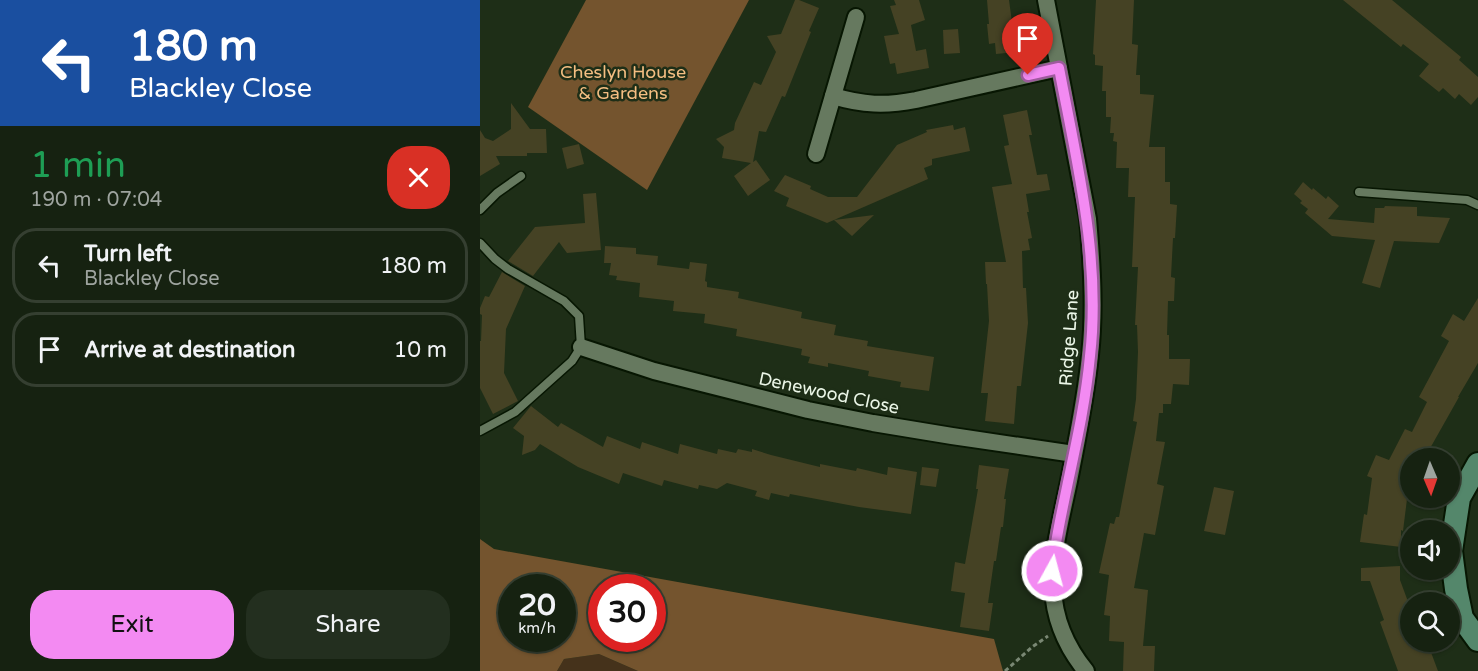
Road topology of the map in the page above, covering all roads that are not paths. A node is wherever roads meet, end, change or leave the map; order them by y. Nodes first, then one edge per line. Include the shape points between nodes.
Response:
1 (1046, 0) edge
2 (856, 17) dead end
3 (1059, 68) junction
4 (833, 96) junction
5 (816, 154) dead end
6 (521, 176) dead end
7 (1359, 192) dead end
8 (1478, 206) edge
9 (480, 210) edge
10 (480, 243) edge
11 (581, 347) junction
12 (480, 431) edge
13 (1074, 454) junction
14 (1478, 464) edge
15 (1478, 639) edge
16 (1086, 671) edge

1 - 3 street, Ridge Lane
2 - 4 street
3 - 4 street via 895,104 866,104
3 - 13 street, Ridge Lane via 1088,219 1093,292 1091,354
4 - 5 street
6 - 9 lane via 497,192
7 - 8 lane via 1467,200
10 - 11 lane via 508,269 564,301 579,316
11 - 12 lane via 572,361 515,412
11 - 13 street, Denewood Close via 654,371 808,410
13 - 16 street, Ridge Lane via 1054,551 1052,591 1060,628
14 - 15 street via 1459,498 1451,551 1462,618

